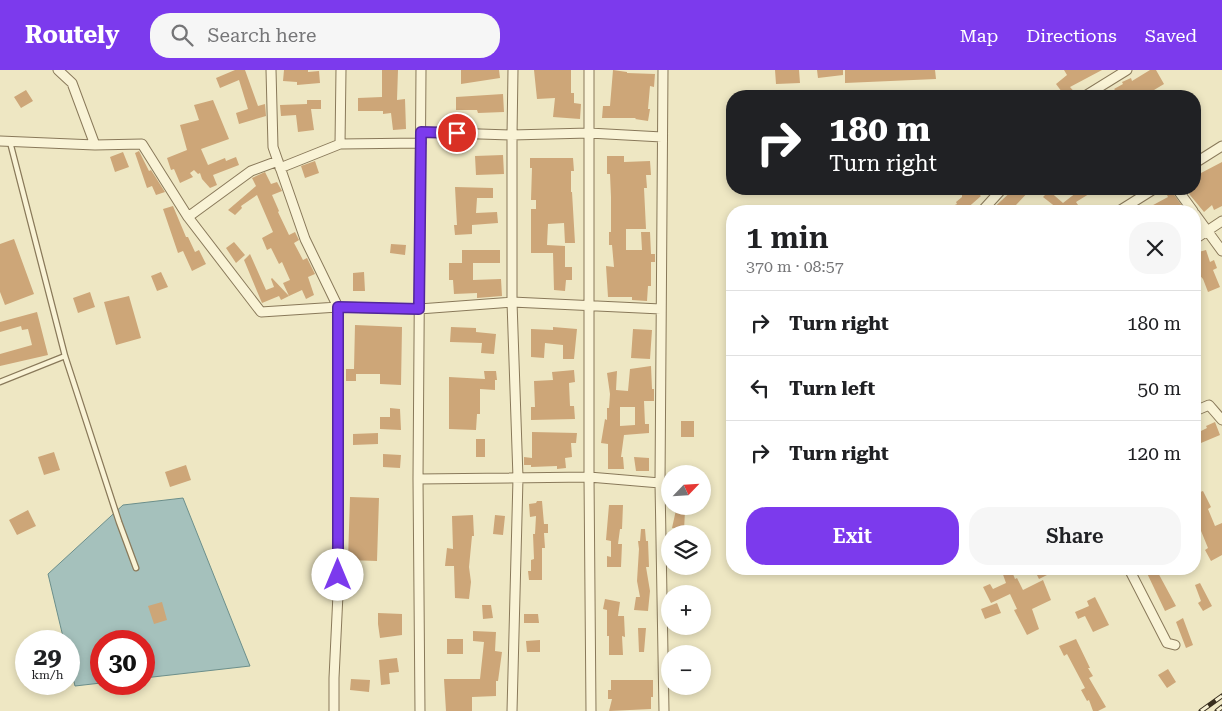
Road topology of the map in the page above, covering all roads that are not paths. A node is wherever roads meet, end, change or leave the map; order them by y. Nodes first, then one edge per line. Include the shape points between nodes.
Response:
1 (58, 70) edge
2 (271, 70) edge
3 (341, 70) edge
4 (421, 70) edge
5 (513, 70) edge
6 (589, 70) edge
7 (663, 70) edge
8 (1127, 70) edge
9 (1095, 90) edge
10 (421, 132) junction
11 (589, 134) junction
12 (512, 135) junction
13 (662, 137) junction
14 (5, 142) edge
15 (421, 143) junction
16 (340, 144) junction
17 (95, 146) junction
18 (1222, 146) edge
19 (1201, 159) edge
20 (279, 164) junction
21 (997, 195) edge
22 (1144, 195) edge
23 (987, 205) edge
24 (1128, 205) edge
25 (188, 217) junction
26 (1222, 221) edge
27 (1201, 223) edge
28 (1207, 231) junction
29 (1201, 235) edge
30 (1222, 251) edge
31 (512, 302) junction
32 (589, 305) junction
33 (338, 307) junction
34 (419, 309) junction
35 (662, 309) junction
36 (65, 356) junction
37 (0, 382) edge
38 (1201, 408) edge
39 (1222, 420) edge
40 (589, 477) junction
41 (518, 478) junction
42 (418, 479) junction
43 (660, 482) junction
44 (136, 568) dead end
45 (1132, 575) edge
46 (1175, 645) dead end
47 (334, 711) edge
48 (420, 711) edge
49 (512, 711) edge
50 (591, 711) edge
51 (664, 711) edge

1 - 17 street via 72,83
2 - 20 street via 273,147
3 - 16 street
4 - 10 street
5 - 12 street
6 - 11 street
7 - 13 street
8 - 9 street
10 - 12 street
10 - 15 street
11 - 12 street
11 - 13 street
11 - 32 street
12 - 31 street
13 - 35 street
14 - 17 street
14 - 36 lane
15 - 16 street
15 - 34 street
16 - 20 street
17 - 25 street via 142,144
18 - 19 street
20 - 25 street via 251,171
20 - 33 street via 305,239
21 - 23 street
22 - 24 street
25 - 33 street via 260,312
26 - 28 street
27 - 28 street
28 - 29 street
28 - 30 street
31 - 32 street
31 - 34 street
31 - 41 street
32 - 35 street
32 - 40 street
33 - 34 street
33 - 47 street via 338,594
34 - 42 street
35 - 43 street
36 - 37 lane
36 - 44 lane
38 - 39 street via 1209,405
40 - 41 street
40 - 43 street
40 - 50 street
41 - 42 street
41 - 49 street
42 - 48 street
43 - 51 street
45 - 46 street via 1166,643

